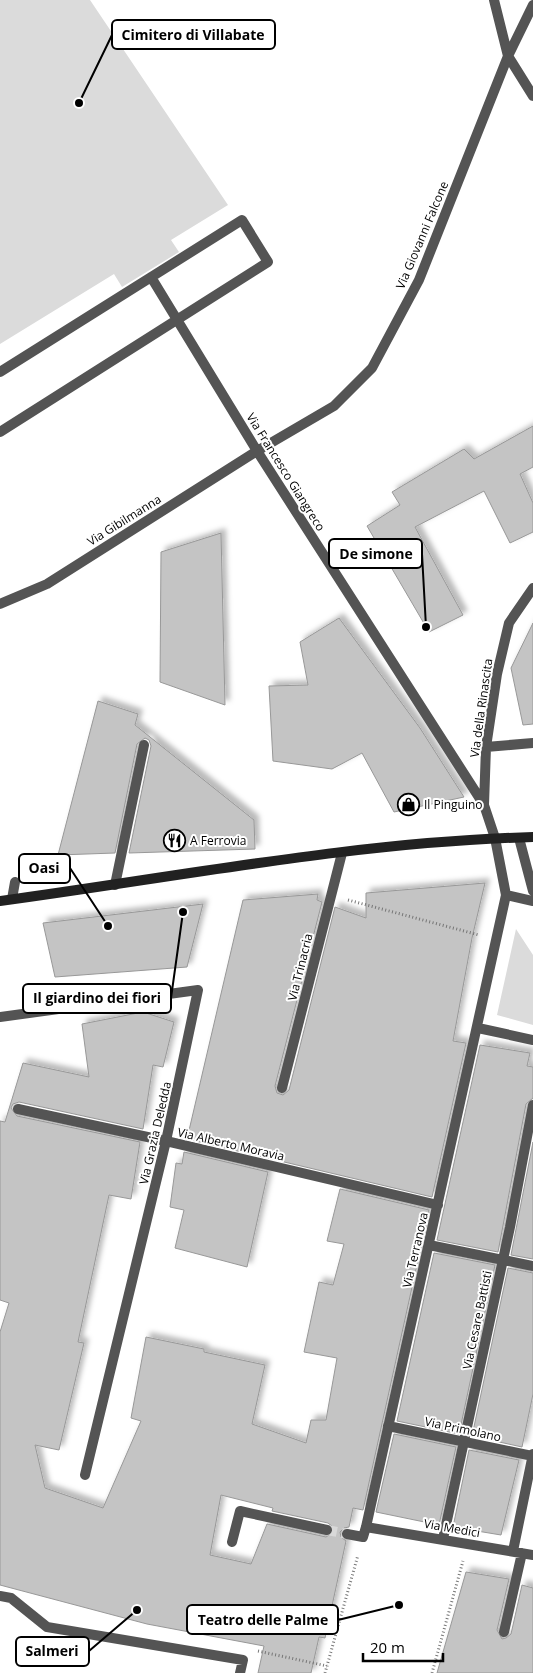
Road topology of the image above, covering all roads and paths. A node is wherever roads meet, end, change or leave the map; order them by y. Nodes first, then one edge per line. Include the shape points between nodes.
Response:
1 (494, 0) edge
2 (533, 5) edge
3 (508, 56) junction
4 (533, 96) edge
5 (151, 277) junction
6 (177, 320) junction
7 (0, 372) edge
8 (0, 432) edge
9 (257, 450) junction
10 (533, 588) edge
11 (0, 604) edge
12 (533, 744) edge
13 (144, 745) dead end
14 (486, 747) junction
15 (484, 805) junction
16 (533, 837) edge
17 (496, 838) junction
18 (519, 838) junction
19 (342, 853) junction
20 (15, 882) dead end
21 (115, 885) junction
22 (533, 891) edge
23 (506, 895) junction
24 (331, 896) junction
25 (12, 899) junction
26 (0, 901) edge
27 (533, 901) edge
28 (497, 940) junction
29 (0, 1017) edge
30 (478, 1028) junction
31 (533, 1040) edge
32 (282, 1088) dead end
33 (533, 1105) edge
34 (18, 1109) dead end
35 (166, 1141) junction
36 (438, 1206) junction
37 (429, 1245) junction
38 (503, 1259) junction
39 (533, 1266) edge
40 (388, 1426) junction
41 (464, 1442) junction
42 (533, 1455) edge
43 (85, 1475) dead end
44 (366, 1527) junction
45 (327, 1530) tunnel mouth
46 (347, 1534) tunnel mouth
47 (363, 1537) junction
48 (443, 1539) junction
49 (232, 1542) dead end
50 (468, 1544) junction
51 (518, 1552) junction
52 (533, 1555) edge
53 (0, 1596) edge
54 (504, 1632) dead end
55 (242, 1660) junction
56 (328, 1666) junction
57 (240, 1673) edge
58 (325, 1673) edge
59 (432, 1673) edge

1 - 3 street
2 - 3 street, Via Giovanni Falcone
3 - 4 street
3 - 9 street, Via Giovanni Falcone via 419,280 372,368 334,406
5 - 6 street, Via Francesco Giangreco
5 - 6 street via 242,220 268,262
5 - 7 street
6 - 8 street
6 - 9 street, Via Francesco Giangreco
9 - 11 street, Via Gibilmanna via 47,584
9 - 15 street, Via Francesco Giangreco
10 - 14 street, Via della Rinascita via 509,623
12 - 14 street
13 - 21 street
14 - 15 street, Via della Rinascita
15 - 17 street, Via della Rinascita
16 - 18 main road
17 - 18 main road
17 - 19 main road
17 - 23 street, Via Terranova
18 - 22 street
19 - 21 main road
19 - 24 street, Via Trinacria
20 - 25 street
21 - 25 main road
23 - 27 street
23 - 28 street, Via Terranova
24 - 28 path
24 - 32 street, Via Trinacria
25 - 26 main road
28 - 30 street, Via Terranova
29 - 35 street, Via Grazia Deledda via 198,990
30 - 31 street
30 - 36 street, Via Terranova
33 - 38 street, Via Cesare Battisti
34 - 35 street, Via Alberto Moravia
35 - 36 street, Via Alberto Moravia
35 - 43 street, Via Grazia Deledda
36 - 37 street, Via Terranova
37 - 38 street
37 - 40 street, Via Terranova
38 - 39 street
38 - 41 street, Via Cesare Battisti
40 - 41 street, Via Primolano
40 - 44 street, Via Terranova
41 - 42 street, Via Primolano
41 - 48 street, Via Cesare Battisti
42 - 51 street
44 - 47 street, Via Terranova
44 - 48 street, Via Medici
45 - 49 street via 240,1511
46 - 47 street
47 - 56 path
48 - 50 street, Via Medici
50 - 51 street, Via Medici
50 - 59 path
51 - 52 street, Via Medici
51 - 54 street
53 - 55 street via 11,1598 47,1627
55 - 56 path via 260,1650
55 - 57 street
56 - 58 path

